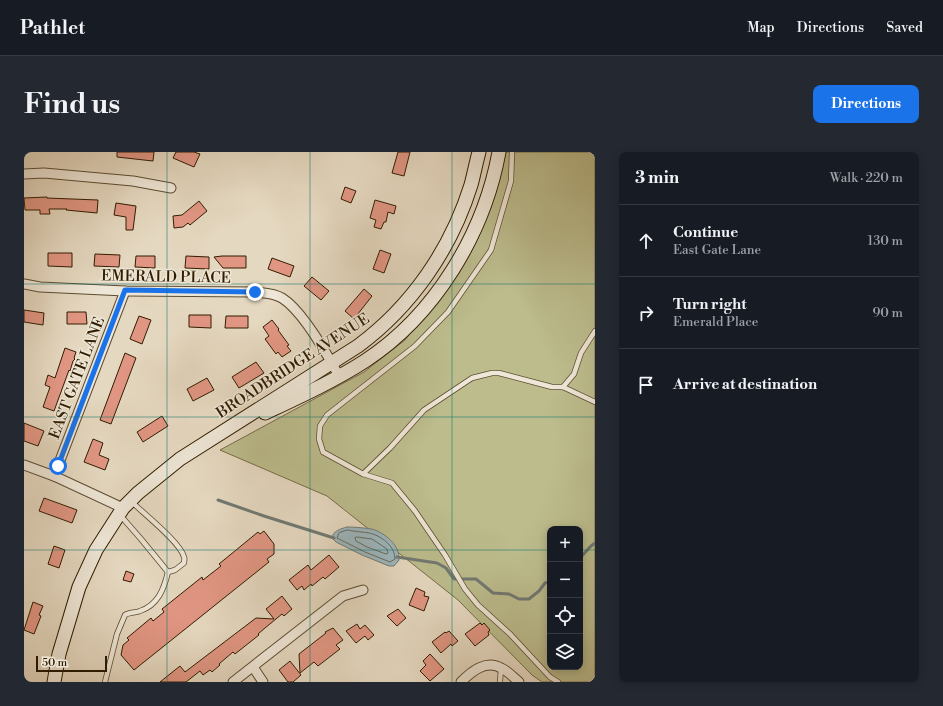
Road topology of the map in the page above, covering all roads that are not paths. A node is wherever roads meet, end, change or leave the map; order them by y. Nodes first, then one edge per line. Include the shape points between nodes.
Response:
1 (479, 152) edge
2 (499, 152) edge
3 (512, 152) edge
4 (24, 174) edge
5 (171, 188) dead end
6 (24, 284) edge
7 (125, 290) junction
8 (595, 331) edge
9 (332, 362) junction
10 (339, 376) junction
11 (563, 387) junction
12 (595, 402) edge
13 (213, 438) junction
14 (24, 465) edge
15 (363, 474) junction
16 (54, 476) junction
17 (124, 508) junction
18 (168, 572) junction
19 (363, 590) dead end
20 (253, 667) junction
21 (499, 667) junction
22 (54, 682) edge
23 (105, 682) edge
24 (233, 682) edge
25 (263, 682) edge
26 (461, 682) edge
27 (500, 682) edge
28 (519, 682) edge
29 (558, 682) edge

1 - 9 main road, BROADBRIDGE AVENUE via 471,184 453,231 425,279 398,312 378,330
2 - 10 main road, BROADBRIDGE AVENUE via 482,212 469,242 436,293 392,340 365,361
3 - 15 lane via 510,181 491,250 448,312 415,346 327,415 320,426 319,439 323,452
4 - 5 street via 44,173 134,181
6 - 7 street, EMERALD PLACE via 40,287
7 - 9 street, EMERALD PLACE via 273,294 294,307
7 - 16 street, EAST GATE LANE
8 - 11 lane via 581,353 574,374
9 - 10 street, EMERALD PLACE
9 - 13 main road, BROADBRIDGE AVENUE
10 - 13 main road, BROADBRIDGE AVENUE
11 - 12 lane
11 - 15 lane via 552,387 492,372 472,378 424,410
13 - 17 main road, BROADBRIDGE AVENUE via 180,459
14 - 16 street
15 - 29 lane via 392,482 415,510 478,605
16 - 17 street
17 - 18 lane via 141,538
17 - 18 lane via 160,526 184,556 184,563
17 - 22 main road, BROADBRIDGE AVENUE via 96,550 79,587 59,654
18 - 23 lane via 160,596 147,608 125,615 117,634
19 - 20 street via 343,596
20 - 24 street
20 - 25 street
21 - 26 street via 488,665 476,669
21 - 27 lane
21 - 28 street

